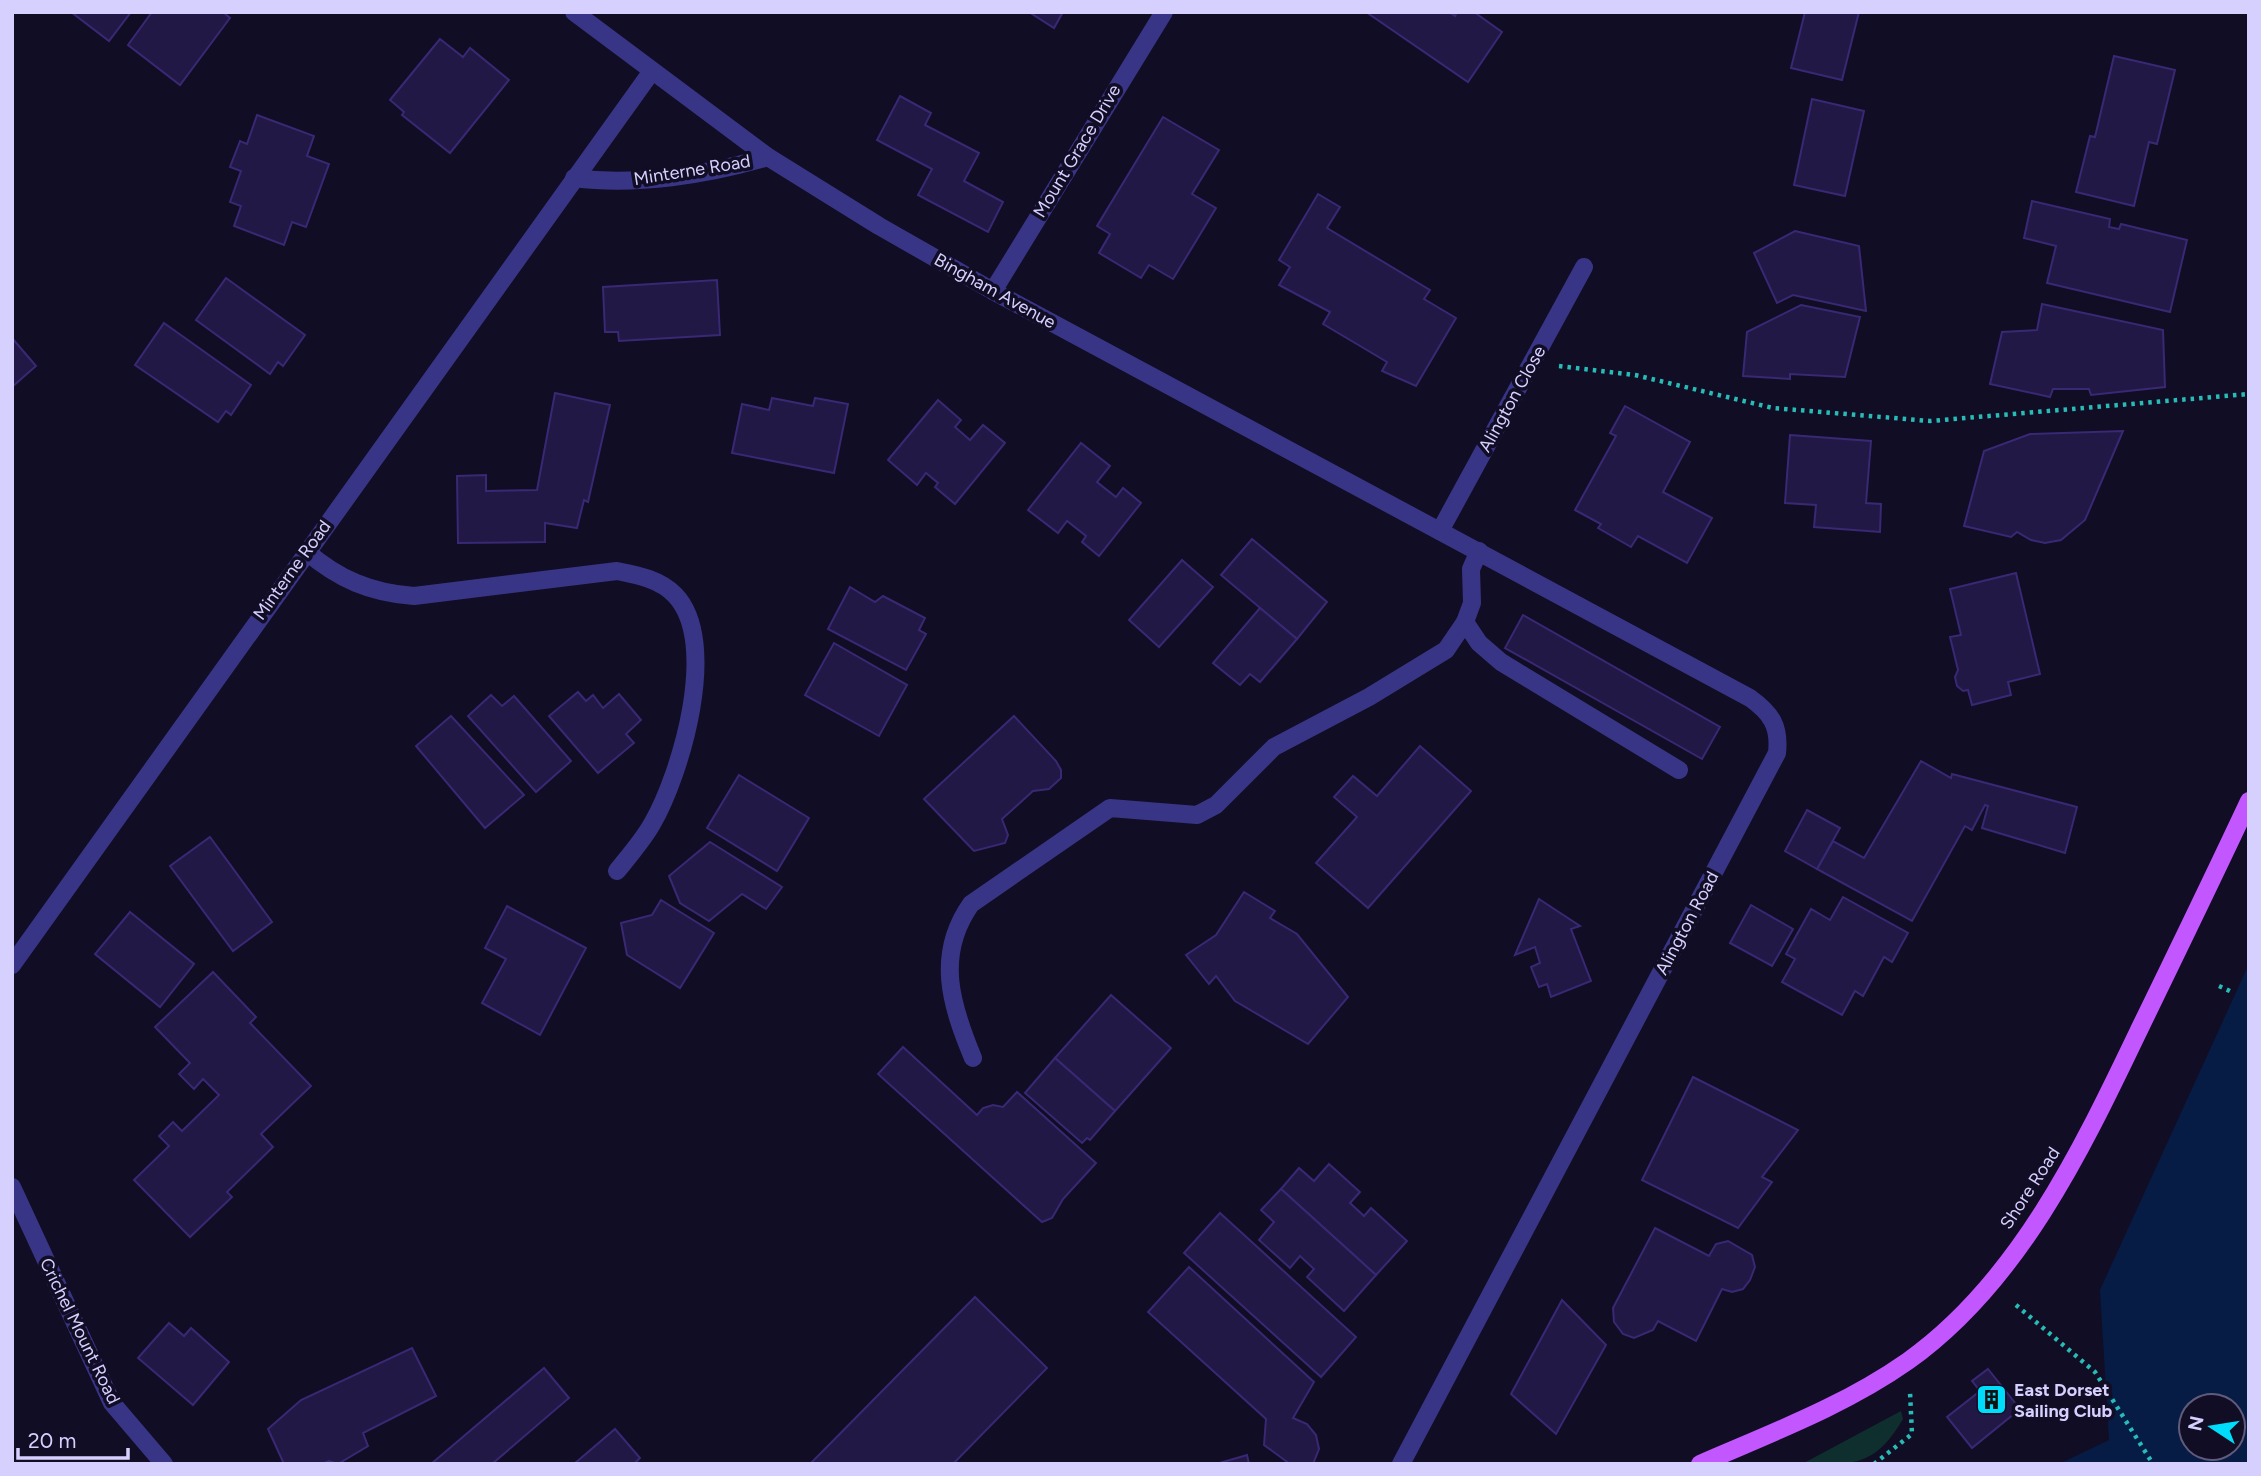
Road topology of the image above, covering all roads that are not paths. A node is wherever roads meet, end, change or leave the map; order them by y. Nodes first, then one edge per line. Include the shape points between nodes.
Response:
1 (574, 12) edge
2 (1164, 12) edge
3 (652, 71) junction
4 (768, 157) junction
5 (574, 178) junction
6 (1584, 267) dead end
7 (993, 292) junction
8 (1440, 531) junction
9 (306, 551) junction
10 (1479, 551) junction
11 (1465, 622) junction
12 (1679, 770) dead end
13 (2249, 801) edge
14 (617, 871) dead end
15 (12, 965) edge
16 (972, 1058) dead end
17 (12, 1187) edge
18 (164, 1464) edge
19 (1401, 1464) edge
20 (1700, 1464) edge

1 - 3 street, Bingham Avenue
2 - 7 street, Mount Grace Drive
3 - 4 street, Bingham Avenue
3 - 5 street, Minterne Road
4 - 5 street, Minterne Road via 737,166 611,183
4 - 7 street, Bingham Avenue
5 - 9 street, Minterne Road
6 - 8 street, Alington Close
7 - 8 street, Bingham Avenue
8 - 10 street, Alington Road
9 - 14 street via 342,579 387,594 414,596 617,571 649,578 676,595 692,625 696,670 690,717 676,774 652,824
9 - 15 street, Minterne Road
10 - 11 street via 1471,569 1472,603
10 - 19 street, Alington Road via 1750,698 1768,711 1779,736 1777,753
11 - 12 street via 1479,643 1501,662
11 - 16 street via 1446,650 1274,747 1216,805 1197,815 1110,808 971,904 957,923 949,973 954,1011
13 - 20 main road, Shore Road via 2088,1136 1999,1272 1956,1321 1908,1361 1836,1405
17 - 18 street, Crichel Mount Road via 112,1403

